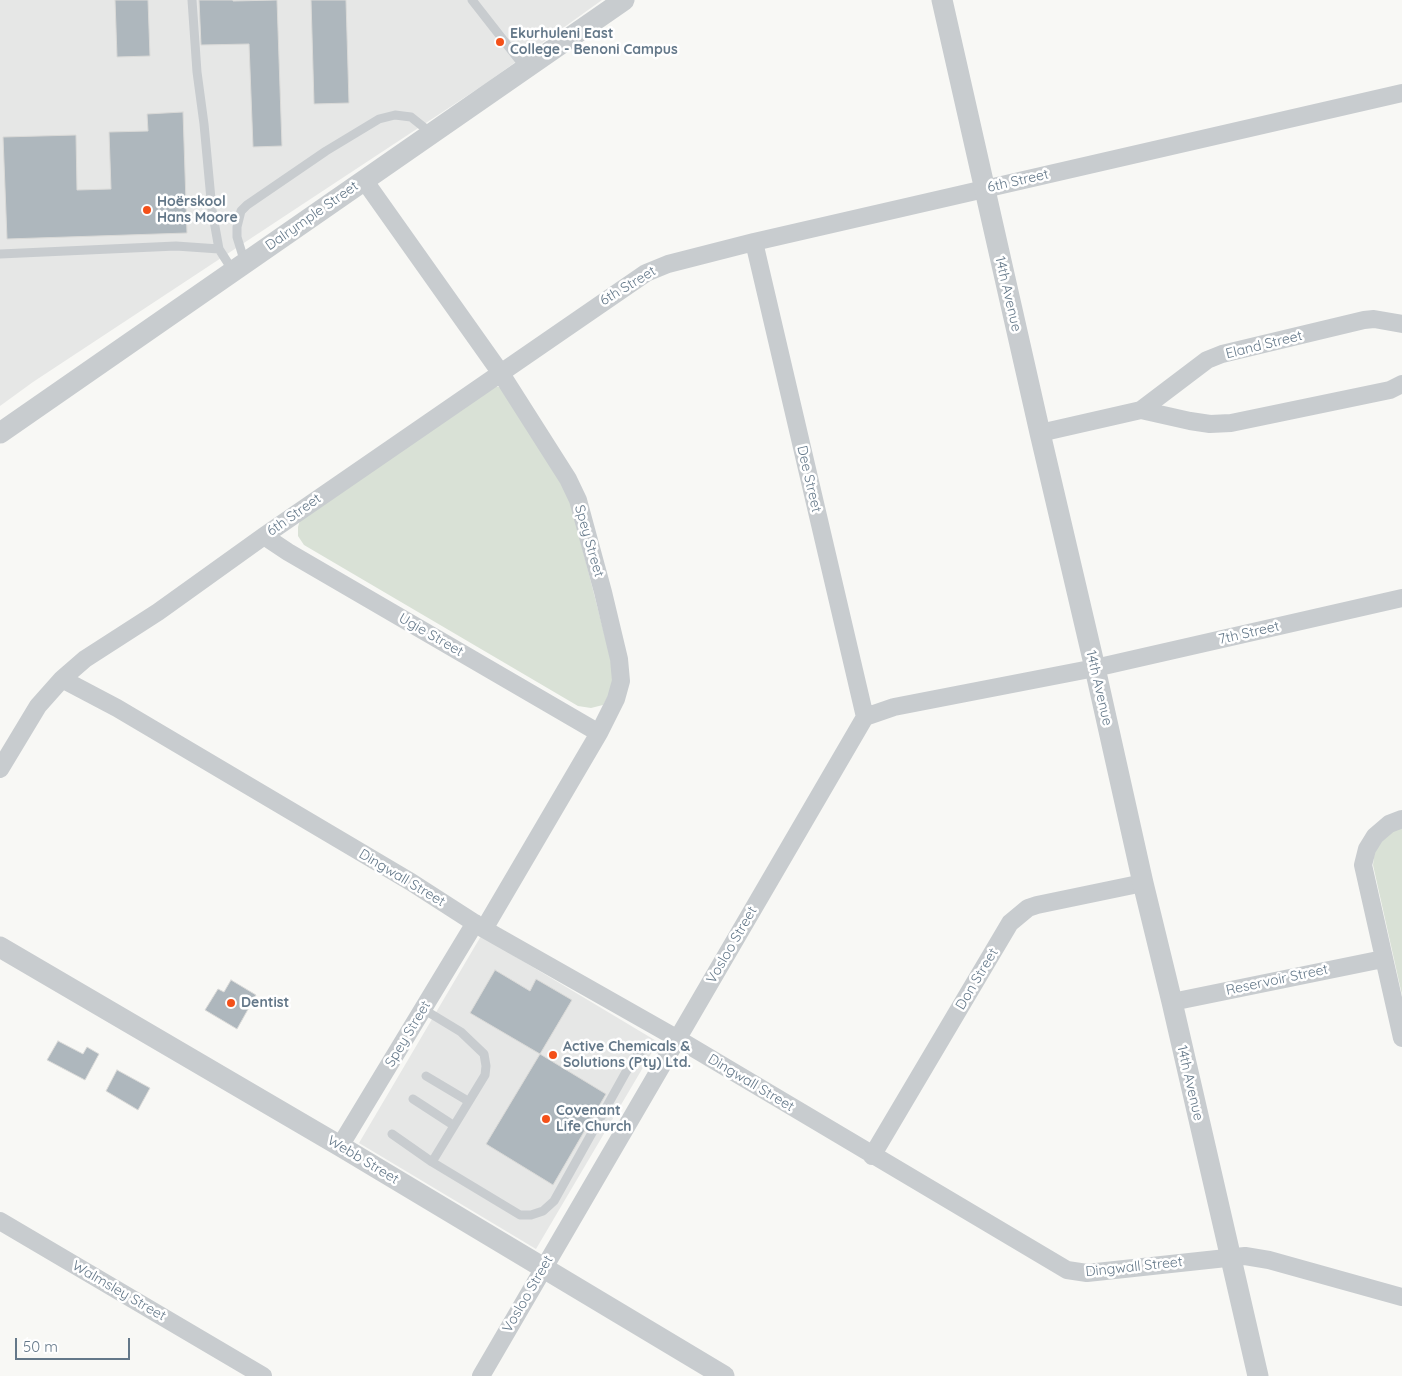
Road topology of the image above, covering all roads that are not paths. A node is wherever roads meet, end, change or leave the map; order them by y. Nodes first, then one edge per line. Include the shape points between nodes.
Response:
1 (192, 0) edge
2 (472, 0) edge
3 (624, 0) edge
4 (942, 0) edge
5 (526, 70) junction
6 (1402, 93) edge
7 (431, 134) junction
8 (364, 180) junction
9 (984, 189) junction
10 (754, 242) junction
11 (219, 249) junction
12 (0, 253) edge
13 (239, 267) junction
14 (1402, 324) edge
15 (500, 372) junction
16 (1402, 384) edge
17 (1141, 410) junction
18 (0, 433) edge
19 (1040, 434) junction
20 (264, 536) junction
21 (1402, 598) edge
22 (1095, 668) junction
23 (62, 679) junction
24 (865, 716) junction
25 (598, 734) junction
26 (0, 769) edge
27 (1402, 819) edge
28 (1143, 883) junction
29 (480, 926) junction
30 (0, 947) edge
31 (1383, 959) junction
32 (1172, 1002) junction
33 (423, 1010) junction
34 (1402, 1038) edge
35 (673, 1047) junction
36 (426, 1076) dead end
37 (413, 1099) dead end
38 (468, 1101) junction
39 (453, 1125) junction
40 (392, 1134) dead end
41 (340, 1146) junction
42 (872, 1156) junction
43 (432, 1162) junction
44 (0, 1221) edge
45 (1230, 1257) junction
46 (543, 1269) junction
47 (1402, 1297) edge
48 (263, 1376) edge
49 (481, 1376) edge
50 (724, 1376) edge
51 (1258, 1376) edge

1 - 11 lane via 197,72
2 - 5 lane
3 - 5 street, Dalrymple Street
4 - 9 street, 14th Avenue
5 - 7 street, Dalrymple Street
6 - 9 street, 6th Street
7 - 8 street, Dalrymple Street
7 - 13 lane via 411,117 395,115 379,119 247,205 241,211 237,227
8 - 13 street, Dalrymple Street
8 - 15 street, Spey Street
9 - 10 street, 6th Street
9 - 19 street, 14th Avenue
10 - 15 street, 6th Street via 668,264 646,273
10 - 24 street, Dee Street
11 - 12 lane via 176,246
11 - 13 lane
13 - 18 street, Dalrymple Street
14 - 17 street, Eland Street via 1364,320 1222,354 1208,360
15 - 20 street, 6th Street
15 - 25 street, Spey Street via 578,500 603,592 621,681 616,699
16 - 17 street, Eland Street via 1390,390 1231,423 1190,422
17 - 19 street, Eland Street
19 - 22 street, 14th Avenue
20 - 23 street, 6th Street via 158,612 85,659
20 - 25 street, Ugie Street
21 - 22 street, 7th Street
22 - 24 street via 894,707
22 - 28 street, 14th Avenue
23 - 26 street, 6th Street via 38,706
23 - 29 street, Dingwall Street via 125,713
24 - 35 street, Vosloo Street
25 - 29 street, Spey Street
27 - 31 street via 1389,824 1375,836 1364,857
28 - 32 street, 14th Avenue
28 - 42 street, Don Street via 1037,905 1010,923
29 - 33 street, Spey Street
29 - 35 street, Dingwall Street
30 - 41 street, Webb Street
31 - 32 street, Reservoir Street
31 - 34 street
32 - 45 street, 14th Avenue
33 - 38 lane via 460,1032 484,1054 485,1075
33 - 41 street, Spey Street
35 - 42 street, Dingwall Street
35 - 43 lane via 644,1049 639,1053 554,1201 543,1211 520,1215
35 - 46 street, Vosloo Street
36 - 38 lane
37 - 39 lane
38 - 39 lane
39 - 43 lane
40 - 43 lane
41 - 46 street, Webb Street
42 - 45 street, Dingwall Street via 1067,1270 1087,1274
44 - 48 street, Walmsley Street
45 - 47 street, Dingwall Street via 1269,1260
45 - 51 street, 14th Avenue
46 - 49 street, Vosloo Street
46 - 50 street, Webb Street

